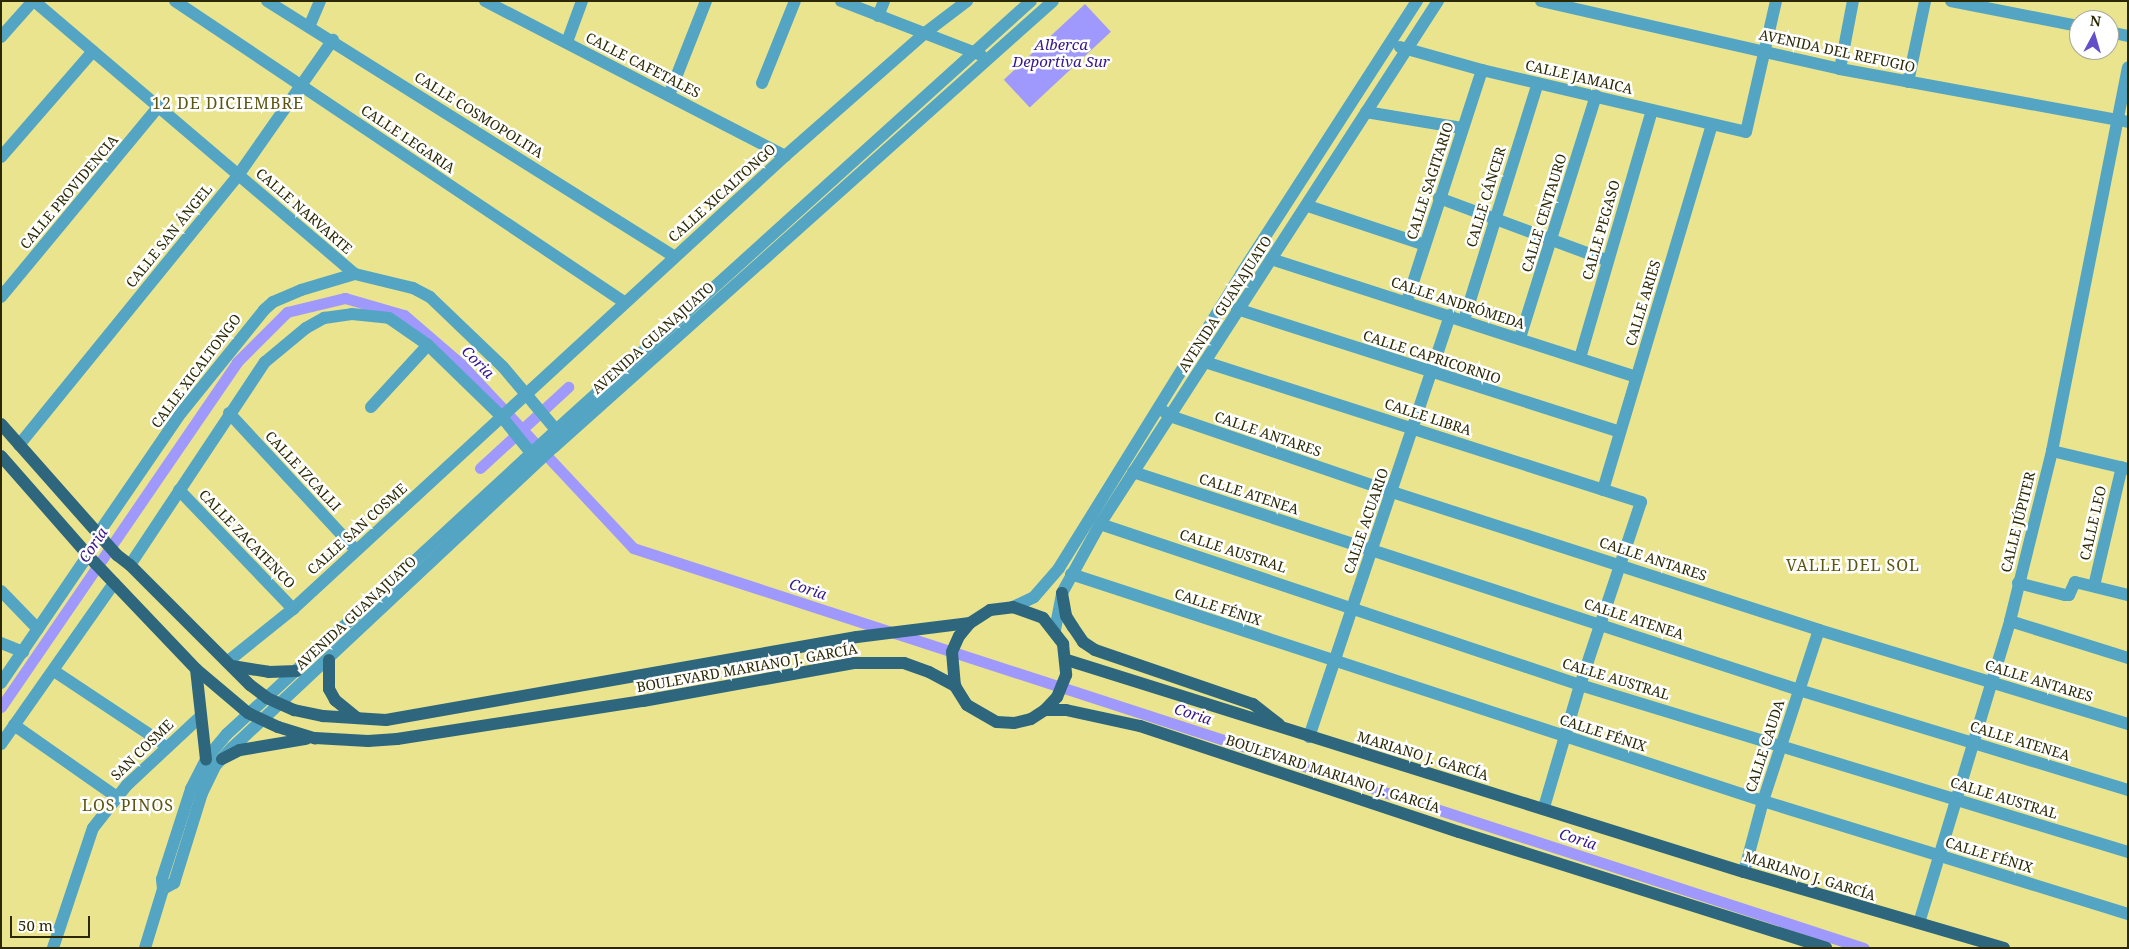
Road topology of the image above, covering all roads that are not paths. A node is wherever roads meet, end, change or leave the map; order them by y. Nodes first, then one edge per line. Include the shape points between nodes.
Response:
1 (33, 1) edge
2 (175, 1) edge
3 (267, 1) edge
4 (320, 1) edge
5 (485, 1) edge
6 (582, 1) edge
7 (706, 1) edge
8 (795, 1) edge
9 (841, 1) edge
10 (884, 1) edge
11 (967, 1) edge
12 (1031, 1) edge
13 (1053, 1) edge
14 (1417, 1) edge
15 (1438, 1) edge
16 (1541, 1) edge
17 (1776, 1) edge
18 (1853, 1) edge
19 (1925, 1) edge
20 (1951, 1) edge
21 (878, 16) junction
22 (2069, 24) edge
23 (309, 28) junction
24 (924, 34) junction
25 (1, 36) edge
26 (333, 40) junction
27 (568, 42) junction
28 (1390, 42) junction
29 (93, 50) junction
30 (1406, 51) junction
31 (1765, 52) junction
32 (974, 53) junction
33 (990, 58) junction
34 (2128, 67) edge
35 (1840, 69) junction
36 (1482, 70) junction
37 (1364, 80) junction
38 (1908, 82) junction
39 (762, 83) dead end
40 (1538, 83) junction
41 (300, 84) junction
42 (1382, 91) junction
43 (669, 95) junction
44 (1596, 96) junction
45 (159, 106) junction
46 (1652, 110) junction
47 (1366, 112) junction
48 (2123, 121) edge
49 (1712, 125) junction
50 (1462, 128) junction
51 (785, 156) junction
52 (1, 157) edge
53 (239, 174) junction
54 (1439, 198) junction
55 (1308, 206) junction
56 (1495, 218) junction
57 (1551, 240) junction
58 (1425, 245) junction
59 (674, 256) junction
60 (1271, 259) junction
61 (1608, 261) junction
62 (355, 274) junction
63 (1, 297) edge
64 (1407, 301) junction
65 (624, 302) junction
66 (1237, 309) junction
67 (1450, 315) junction
68 (1464, 320) junction
69 (1520, 338) junction
70 (428, 346) junction
71 (1580, 358) junction
72 (1205, 362) junction
73 (1431, 373) junction
74 (1636, 376) junction
75 (526, 397) junction
76 (371, 407) dead end
77 (1159, 408) junction
78 (229, 413) junction
79 (1170, 416) junction
80 (505, 418) junction
81 (1, 424) edge
82 (1412, 427) junction
83 (554, 431) junction
84 (1619, 432) junction
85 (19, 445) junction
86 (2052, 451) junction
87 (536, 454) junction
88 (1, 456) edge
89 (2125, 468) edge
90 (1133, 472) junction
91 (179, 490) junction
92 (1603, 490) junction
93 (1392, 492) junction
94 (1100, 524) junction
95 (102, 539) junction
96 (356, 550) junction
97 (1372, 550) junction
98 (91, 559) junction
99 (1622, 564) junction
100 (130, 565) junction
101 (1071, 574) junction
102 (110, 578) junction
103 (2018, 583) junction
104 (2094, 586) junction
105 (1, 591) edge
106 (1062, 593) junction
107 (2128, 595) edge
108 (1353, 606) junction
109 (1013, 608) junction
110 (294, 609) junction
111 (2010, 621) junction
112 (970, 622) junction
113 (1601, 624) junction
114 (38, 629) junction
115 (1055, 630) junction
116 (1819, 630) junction
117 (1, 643) edge
118 (23, 652) junction
119 (2128, 658) edge
120 (329, 660) junction
121 (1067, 660) junction
122 (1335, 661) junction
123 (229, 664) junction
124 (196, 669) junction
125 (54, 671) junction
126 (297, 671) junction
127 (1992, 682) junction
128 (1, 683) edge
129 (1580, 685) junction
130 (955, 686) junction
131 (1799, 690) junction
132 (267, 698) junction
133 (279, 704) junction
134 (1046, 710) junction
135 (248, 713) junction
136 (201, 716) junction
137 (261, 720) junction
138 (361, 720) junction
139 (2128, 724) edge
140 (14, 726) junction
141 (1287, 730) junction
142 (1564, 736) junction
143 (1309, 737) junction
144 (315, 738) junction
145 (1974, 743) junction
146 (1, 744) edge
147 (167, 746) junction
148 (1781, 746) junction
149 (206, 759) junction
150 (222, 759) junction
151 (2128, 790) edge
152 (116, 797) junction
153 (1957, 799) junction
154 (1763, 801) junction
155 (1544, 808) junction
156 (2128, 852) edge
157 (1940, 855) junction
158 (1744, 872) junction
159 (163, 889) junction
160 (2128, 914) edge
161 (1919, 924) junction
162 (53, 948) edge
163 (145, 948) edge
164 (1826, 948) edge
165 (2004, 948) edge

1 - 25 street
1 - 29 street, CALLE NARVARTE
2 - 41 street, CALLE LEGARIA
3 - 23 street, CALLE COSMOPOLITA
4 - 23 street
5 - 27 street, CALLE CAFETALES
6 - 27 street
7 - 43 street
8 - 39 street
9 - 21 street
10 - 21 street
11 - 24 street, CALLE XICALTONGO
12 - 32 street, AVENIDA GUANAJUATO
13 - 33 street, AVENIDA GUANAJUATO
14 - 28 street, AVENIDA GUANAJUATO
15 - 30 street, AVENIDA GUANAJUATO
16 - 31 street, AVENIDA DEL REFUGIO
17 - 31 street
18 - 35 street
19 - 38 street
20 - 22 street
21 - 24 street
23 - 26 street, CALLE COSMOPOLITA
24 - 32 street
24 - 51 street, CALLE XICALTONGO
26 - 41 street, CALLE SAN ÁNGEL
26 - 59 street, CALLE COSMOPOLITA
27 - 43 street, CALLE CAFETALES
28 - 30 street, CALLE JAMAICA
28 - 37 street, AVENIDA GUANAJUATO
29 - 45 street, CALLE NARVARTE
29 - 52 street
30 - 36 street, CALLE JAMAICA
30 - 42 street, AVENIDA GUANAJUATO
31 - 35 street, AVENIDA DEL REFUGIO
31 - 49 street, CALLE JAMAICA via 1746,132
32 - 33 street
32 - 83 street, AVENIDA GUANAJUATO
33 - 87 street, AVENIDA GUANAJUATO via 554,447
34 - 48 street, CALLE JÚPITER
35 - 38 street, AVENIDA DEL REFUGIO
36 - 40 street, CALLE JAMAICA
36 - 50 street, CALLE SAGITARIO
37 - 42 street
37 - 77 street, AVENIDA GUANAJUATO
38 - 48 street, AVENIDA DEL REFUGIO
40 - 44 street, CALLE JAMAICA
40 - 56 street, CALLE CÁNCER
41 - 53 street, CALLE SAN ÁNGEL
41 - 65 street, CALLE LEGARIA
42 - 47 street, AVENIDA GUANAJUATO
43 - 51 street, CALLE CAFETALES
44 - 46 street, CALLE JAMAICA
44 - 57 street, CALLE CENTAURO
45 - 53 street, CALLE NARVARTE
45 - 63 street, CALLE PROVIDENCIA
46 - 49 street, CALLE JAMAICA
46 - 61 street, CALLE PEGASO
47 - 50 street
47 - 55 street, AVENIDA GUANAJUATO
48 - 86 street, CALLE JÚPITER
49 - 74 street, CALLE ARIES
50 - 54 street, CALLE SAGITARIO
51 - 59 street, CALLE XICALTONGO
53 - 62 street, CALLE NARVARTE
53 - 85 street, CALLE SAN ÁNGEL
54 - 56 street
54 - 58 street, CALLE SAGITARIO
55 - 58 street
55 - 60 street, AVENIDA GUANAJUATO
56 - 57 street
56 - 68 street, CALLE CÁNCER
57 - 61 street
57 - 69 street, CALLE CENTAURO
58 - 64 street, CALLE SAGITARIO
59 - 65 street, CALLE XICALTONGO
60 - 64 street, CALLE ANDRÓMEDA
60 - 66 street, AVENIDA GUANAJUATO
61 - 71 street, CALLE PEGASO
62 - 75 street, CALLE NARVARTE via 413,288 430,297 461,324
62 - 95 street, CALLE XICALTONGO via 302,290 273,302 264,310 181,413
64 - 67 street, CALLE ANDRÓMEDA
65 - 75 street, CALLE XICALTONGO
66 - 72 street, AVENIDA GUANAJUATO
66 - 73 street, CALLE CAPRICORNIO
67 - 68 street, CALLE ANDRÓMEDA
67 - 73 street, CALLE ACUARIO
68 - 69 street, CALLE ANDRÓMEDA
69 - 71 street, CALLE ANDRÓMEDA
70 - 76 street
70 - 78 street via 389,318 352,314 324,318 265,362
70 - 80 street
71 - 74 street, CALLE ANDRÓMEDA
72 - 79 street, AVENIDA GUANAJUATO
72 - 82 street, CALLE LIBRA
73 - 82 street, CALLE ACUARIO
73 - 84 street, CALLE CAPRICORNIO
74 - 84 street, CALLE ARIES
75 - 80 street, CALLE XICALTONGO
75 - 83 street, CALLE NARVARTE
77 - 79 street, CALLE ANTARES
77 - 109 street, AVENIDA GUANAJUATO via 1059,568 1034,597
78 - 91 street
78 - 96 street, CALLE IZCALLI
79 - 90 street, AVENIDA GUANAJUATO
79 - 93 street, CALLE ANTARES
80 - 87 street via 522,442
80 - 96 street, CALLE SAN COSME
81 - 85 main road, BOULEVARD MARIANO J. GARCÍA
82 - 92 street, CALLE LIBRA
82 - 93 street, CALLE ACUARIO
83 - 87 street, AVENIDA GUANAJUATO
84 - 92 street, CALLE ARIES
85 - 95 main road, BOULEVARD MARIANO J. GARCÍA
86 - 89 street
86 - 103 street, CALLE JÚPITER
87 - 120 street, AVENIDA GUANAJUATO
87 - 126 street, AVENIDA GUANAJUATO
88 - 98 main road, BOULEVARD MARIANO J. GARCÍA
89 - 104 street, CALLE LEO
90 - 94 street, AVENIDA GUANAJUATO
90 - 97 street, CALLE ATENEA
91 - 100 street
91 - 110 street, CALLE ZACATENCO
92 - 99 street, CALLE LIBRA via 1641,502
93 - 97 street, CALLE ACUARIO
93 - 99 street, CALLE ANTARES
94 - 101 street, AVENIDA GUANAJUATO
94 - 108 street, CALLE AUSTRAL
95 - 100 main road, BOULEVARD MARIANO J. GARCÍA
96 - 110 street, CALLE SAN COSME
97 - 108 street, CALLE ACUARIO
97 - 113 street, CALLE ATENEA
98 - 102 main road, BOULEVARD MARIANO J. GARCÍA
98 - 114 street
99 - 113 street
99 - 116 street, CALLE ANTARES
100 - 123 main road, BOULEVARD MARIANO J. GARCÍA
101 - 106 street, AVENIDA GUANAJUATO
101 - 122 street, CALLE FÉNIX
102 - 124 main road, BOULEVARD MARIANO J. GARCÍA
102 - 125 street
103 - 104 street via 2065,595 2069,595 2076,582
103 - 111 street, CALLE JÚPITER
104 - 107 street
105 - 114 street
106 - 115 street, AVENIDA GUANAJUATO
106 - 141 main road via 1072,628 1083,642 1095,650 1253,704
108 - 122 street, CALLE ACUARIO
108 - 129 street, CALLE AUSTRAL
109 - 112 main road via 990,610
109 - 115 main road via 1029,611
110 - 123 street, CALLE SAN COSME
111 - 119 street
111 - 127 street, CALLE JÚPITER
112 - 130 main road via 952,652 951,670
112 - 138 main road, BOULEVARD MARIANO J. GARCÍA via 857,637 424,714
113 - 129 street
113 - 131 street, CALLE ATENEA
114 - 118 street
115 - 121 main road
116 - 127 street, CALLE ANTARES
116 - 131 street, CALLE CAUDA
117 - 118 street
118 - 128 street
120 - 133 street, AVENIDA GUANAJUATO
120 - 138 main road via 329,689 335,700
121 - 134 main road via 1066,675 1057,698
121 - 141 main road, MARIANO J. GARCÍA
122 - 142 street, CALLE FÉNIX
122 - 143 street, CALLE ACUARIO
123 - 126 main road via 269,672
123 - 132 main road, BOULEVARD MARIANO J. GARCÍA
124 - 135 main road, BOULEVARD MARIANO J. GARCÍA
124 - 136 main road
125 - 140 street
125 - 147 street
126 - 132 street, AVENIDA GUANAJUATO
127 - 139 street, CALLE ANTARES
127 - 145 street, CALLE JÚPITER
129 - 142 street
129 - 148 street, CALLE AUSTRAL
130 - 134 main road, BOULEVARD MARIANO J. GARCÍA via 967,705 997,722 1030,719
130 - 144 main road, BOULEVARD MARIANO J. GARCÍA via 904,663 854,663 643,701 397,739
131 - 145 street, CALLE ATENEA
131 - 148 street, CALLE CAUDA
132 - 133 main road, BOULEVARD MARIANO J. GARCÍA
132 - 135 street, AVENIDA GUANAJUATO
133 - 137 street, AVENIDA GUANAJUATO
133 - 138 main road, BOULEVARD MARIANO J. GARCÍA via 323,716
134 - 164 main road, BOULEVARD MARIANO J. GARCÍA via 1084,712 1140,726 1459,832
135 - 137 main road, BOULEVARD MARIANO J. GARCÍA
135 - 149 street, AVENIDA GUANAJUATO
136 - 147 street, SAN COSME
136 - 149 main road
137 - 144 main road, BOULEVARD MARIANO J. GARCÍA
137 - 150 street, AVENIDA GUANAJUATO
140 - 146 street
140 - 152 street
141 - 143 main road, MARIANO J. GARCÍA
142 - 154 street, CALLE FÉNIX
142 - 155 street
143 - 155 main road, MARIANO J. GARCÍA
144 - 150 main road via 261,745
145 - 151 street, CALLE ATENEA
145 - 153 street, CALLE JÚPITER
147 - 152 street, SAN COSME
148 - 153 street, CALLE AUSTRAL
148 - 154 street, CALLE CAUDA
149 - 159 street, AVENIDA GUANAJUATO via 191,789 162,879
150 - 159 street, AVENIDA GUANAJUATO via 202,793 174,883
152 - 162 street, SAN COSME via 93,828
153 - 156 street, CALLE AUSTRAL
153 - 157 street, CALLE JÚPITER
154 - 157 street, CALLE FÉNIX
154 - 158 street, CALLE CAUDA
155 - 158 main road, MARIANO J. GARCÍA
157 - 160 street, CALLE FÉNIX
157 - 161 street, CALLE JÚPITER
158 - 161 main road, MARIANO J. GARCÍA
159 - 163 street
161 - 165 main road, MARIANO J. GARCÍA

